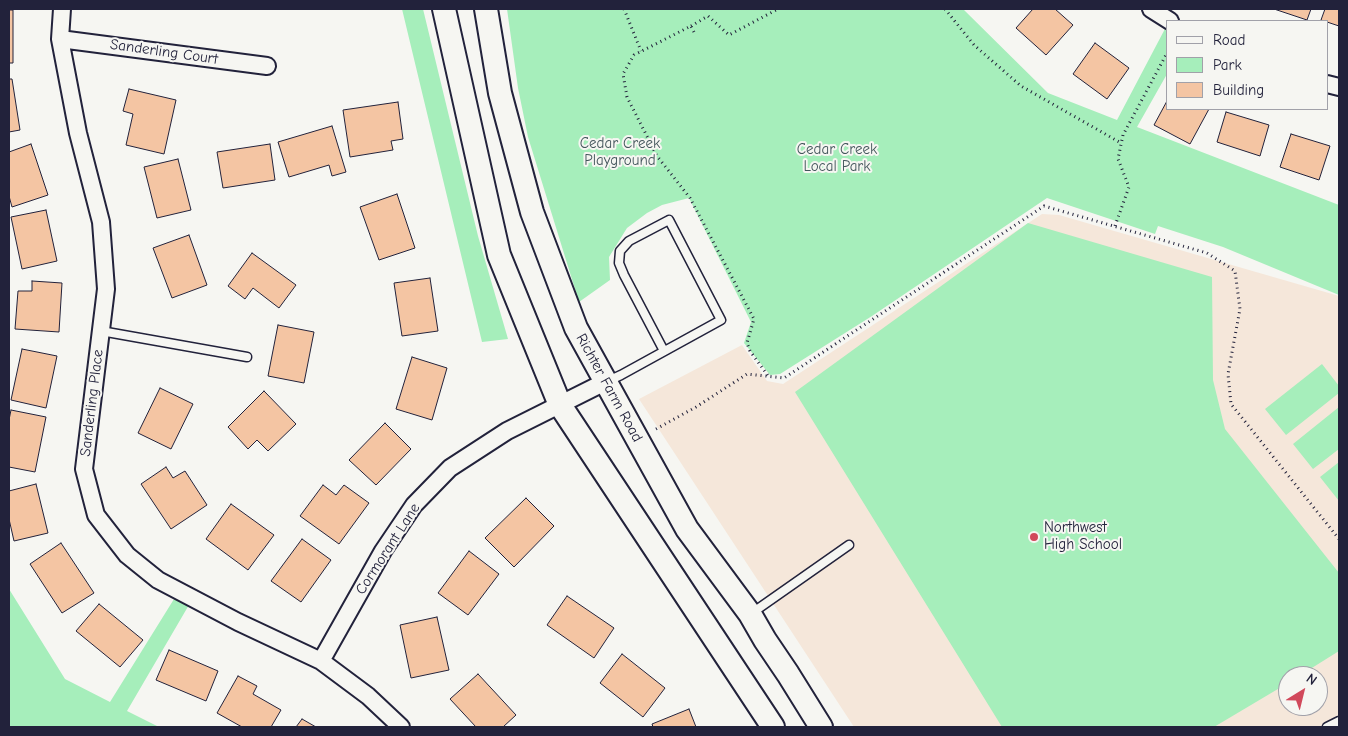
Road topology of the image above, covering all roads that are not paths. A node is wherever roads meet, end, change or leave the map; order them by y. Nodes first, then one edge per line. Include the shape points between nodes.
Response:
1 (62, 9) edge
2 (444, 9) edge
3 (486, 9) edge
4 (1151, 9) edge
5 (1168, 20) edge
6 (60, 39) junction
7 (267, 66) dead end
8 (101, 331) junction
9 (664, 351) junction
10 (247, 356) dead end
11 (605, 382) junction
12 (560, 405) junction
13 (849, 546) dead end
14 (750, 614) junction
15 (321, 661) junction
16 (1339, 721) edge
17 (401, 727) edge
18 (773, 727) edge
19 (821, 727) edge
20 (1327, 727) edge

1 - 6 street, Sanderling Place
2 - 12 main road via 499,255
3 - 11 main road, Richter Farm Road via 500,93 532,212 576,328
4 - 5 street
6 - 7 street, Sanderling Court
6 - 8 street, Sanderling Place via 78,133 101,222 106,289
8 - 10 lane
8 - 15 street, Sanderling Place via 84,469 96,515 128,555 158,580
9 - 9 lane via 619,263 620,252 629,241 669,220 721,320
9 - 11 lane
11 - 12 street, Cormorant Lane
11 - 14 main road, Richter Farm Road via 688,529
12 - 15 street, Cormorant Lane via 507,431 450,468 414,505 383,551
12 - 18 main road
13 - 14 lane
14 - 19 main road, Richter Farm Road
15 - 17 street, Sanderling Place via 368,696
16 - 20 lane

